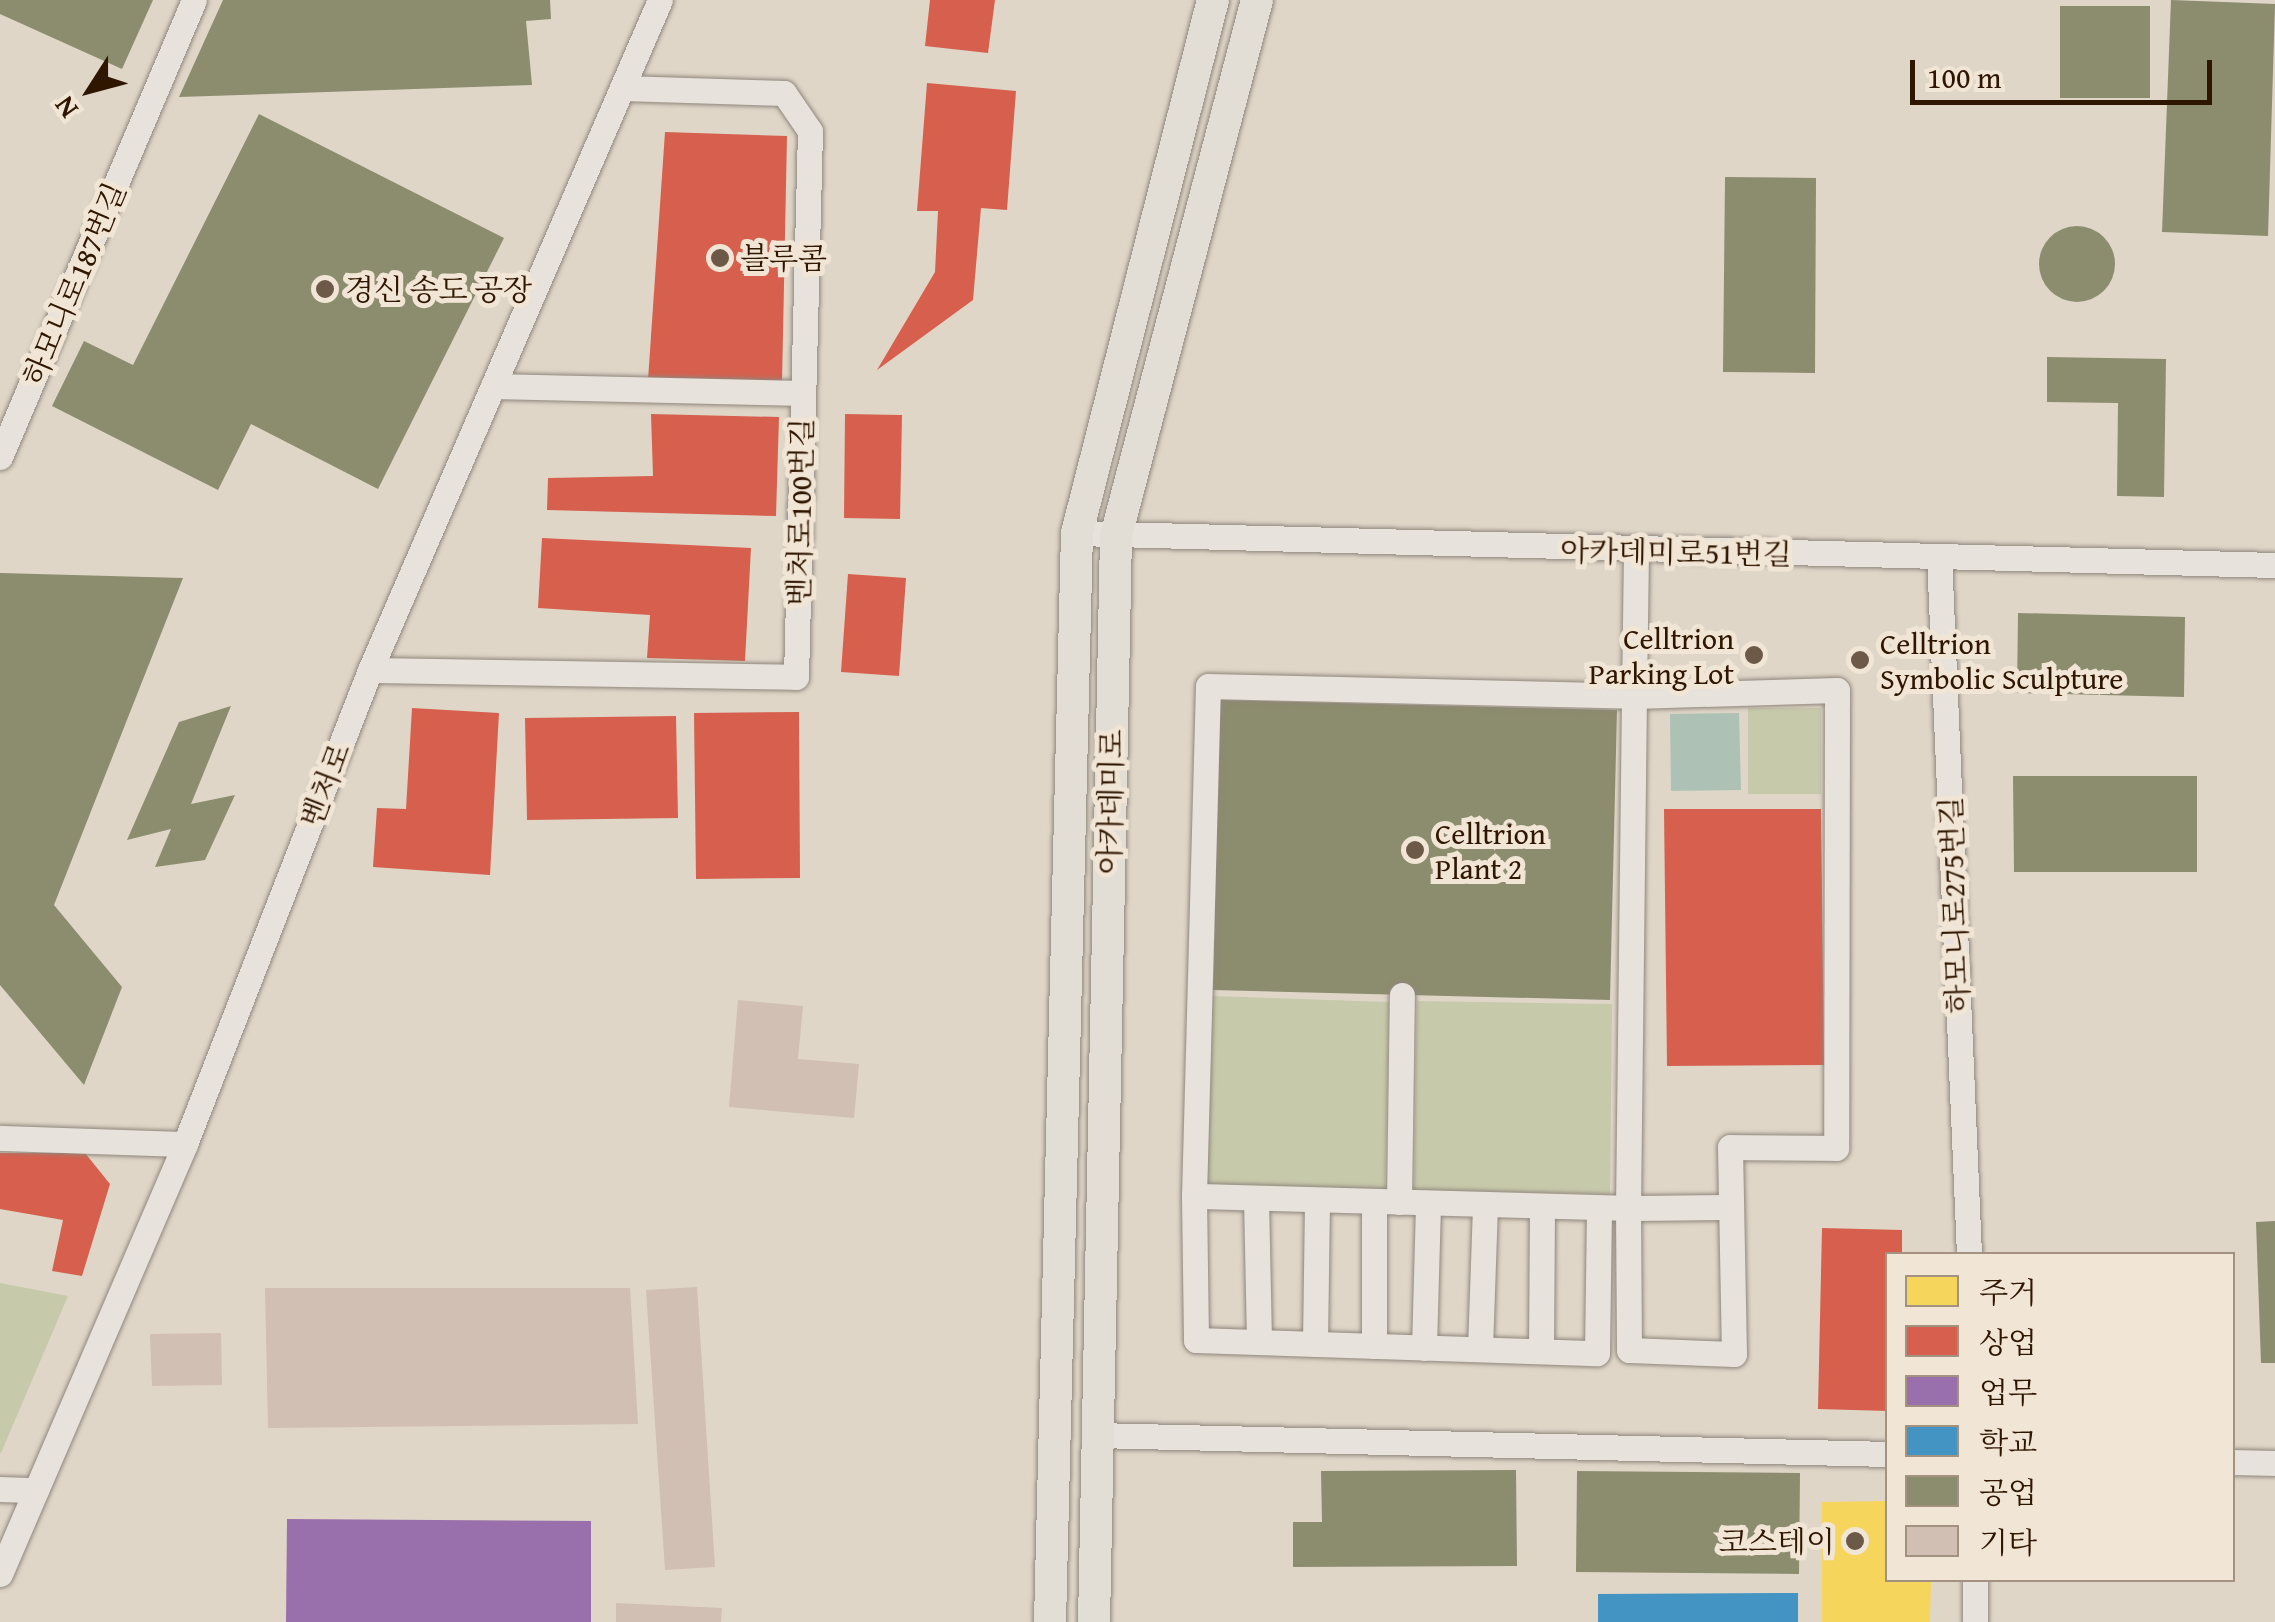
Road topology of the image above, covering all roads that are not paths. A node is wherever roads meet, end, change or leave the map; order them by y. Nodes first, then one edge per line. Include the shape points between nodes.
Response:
1 (194, 0) edge
2 (660, 0) edge
3 (1213, 0) edge
4 (1257, 0) edge
5 (622, 88) junction
6 (493, 386) junction
7 (803, 393) junction
8 (0, 457) edge
9 (1077, 533) junction
10 (1116, 536) junction
11 (1636, 551) junction
12 (1940, 556) junction
13 (2275, 565) edge
14 (370, 670) junction
15 (1634, 696) junction
16 (1402, 995) dead end
17 (0, 1138) edge
18 (185, 1144) junction
19 (1194, 1196) junction
20 (1256, 1198) junction
21 (1316, 1200) junction
22 (1387, 1202) junction
23 (1428, 1203) junction
24 (1484, 1204) junction
25 (1542, 1206) junction
26 (1731, 1207) junction
27 (1599, 1208) junction
28 (1628, 1208) junction
29 (1969, 1252) edge
30 (1259, 1342) junction
31 (1316, 1344) junction
32 (1374, 1346) junction
33 (1424, 1348) junction
34 (1480, 1349) junction
35 (1541, 1351) junction
36 (1095, 1434) junction
37 (1885, 1454) edge
38 (2235, 1462) edge
39 (2275, 1463) edge
40 (0, 1489) edge
41 (36, 1490) junction
42 (0, 1574) edge
43 (1975, 1582) edge
44 (1050, 1622) edge
45 (1094, 1622) edge
46 (1974, 1622) edge

1 - 8 street, 하모니로187번길
2 - 5 street, 벤처로
3 - 9 main road, 아카데미로
4 - 10 main road, 아카데미로
5 - 6 street, 벤처로
5 - 7 street, 벤처로100번길 via 762,89 801,109 810,131
6 - 7 street
6 - 14 street, 벤처로
7 - 14 street, 벤처로100번길 via 796,678
9 - 10 street, 아카데미로51번길
9 - 44 main road, 아카데미로
10 - 11 street, 아카데미로51번길
10 - 36 main road, 아카데미로
11 - 12 street, 아카데미로51번길
11 - 15 street
12 - 13 street, 아카데미로51번길
12 - 29 street, 하모니로275번길
14 - 18 street, 벤처로
15 - 19 street via 1208,686
15 - 26 street via 1837,690 1836,1148 1730,1147
15 - 28 street
16 - 22 street
17 - 18 street
18 - 41 street, 벤처로
19 - 20 street
19 - 30 street via 1196,1340
20 - 21 street
20 - 30 street
21 - 22 street
21 - 31 street
22 - 23 street
22 - 32 street
23 - 24 street
23 - 33 street
24 - 25 street
24 - 34 street
25 - 27 street
25 - 35 street
26 - 28 street
26 - 28 street via 1734,1354 1629,1350
27 - 28 street
27 - 35 street via 1597,1353
30 - 31 street
31 - 32 street
32 - 33 street
33 - 34 street
34 - 35 street
36 - 37 street
36 - 45 main road, 아카데미로
38 - 39 street
40 - 41 street
41 - 42 street, 벤처로
43 - 46 street

